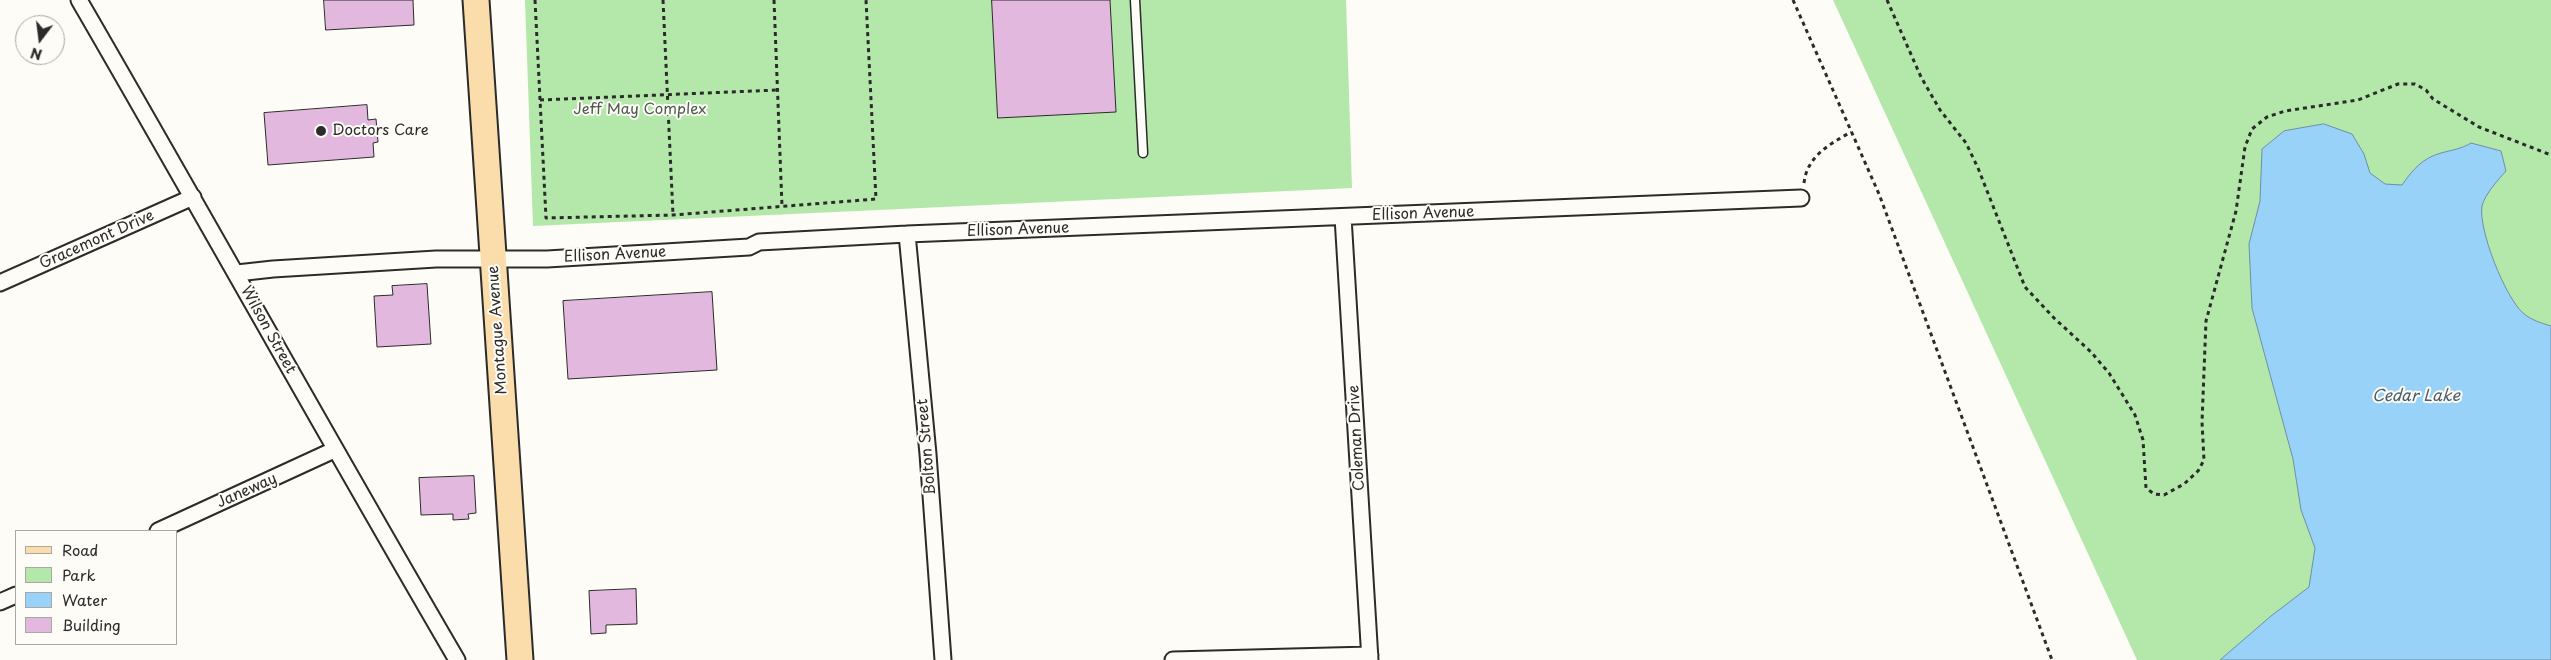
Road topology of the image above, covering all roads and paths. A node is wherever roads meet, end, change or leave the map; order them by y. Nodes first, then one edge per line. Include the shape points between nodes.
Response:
1 (79, 0) edge
2 (476, 0) edge
3 (535, 0) edge
4 (663, 0) edge
5 (774, 0) edge
6 (866, 0) edge
7 (1135, 0) edge
8 (1793, 0) edge
9 (1887, 0) edge
10 (778, 90) junction
11 (667, 95) junction
12 (540, 100) junction
13 (1852, 132) junction
14 (1143, 153) dead end
15 (2551, 155) edge
16 (193, 197) junction
17 (1801, 198) joint
18 (782, 206) junction
19 (673, 215) junction
20 (1343, 217) junction
21 (907, 234) junction
22 (493, 259) junction
23 (237, 274) junction
24 (0, 283) edge
25 (334, 450) junction
26 (160, 530) edge
27 (15, 595) edge
28 (0, 602) edge
29 (1370, 657) edge
30 (457, 660) edge
31 (520, 660) edge
32 (943, 660) edge
33 (1173, 660) edge
34 (2052, 660) edge

1 - 16 street, Wilson Street
2 - 22 main road, Montague Avenue
3 - 12 path
4 - 11 path
5 - 10 path
6 - 18 path via 876,200
7 - 14 lane
8 - 13 path
9 - 15 path via 1921,77 1940,110 1966,144 1978,168 2025,287 2091,352 2109,373 2135,415 2143,440 2146,488 2154,494 2164,495 2184,484 2204,460 2202,422 2206,321 2236,211 2245,147 2252,129 2267,117 2285,111 2358,100 2398,84 2415,84 2479,127
10 - 11 path
10 - 18 path
11 - 12 path
11 - 19 path
12 - 19 path via 546,218
13 - 17 path via 1822,149 1805,171
13 - 34 path via 1879,194
16 - 23 street, Wilson Street
16 - 24 street, Gracemont Drive
17 - 20 street, Ellison Avenue
18 - 19 path
20 - 21 street, Ellison Avenue
20 - 29 street, Coleman Drive
21 - 22 street, Ellison Avenue via 759,242 749,247 611,256
21 - 32 street, Bolton Street
22 - 23 street, Ellison Avenue via 436,259
22 - 31 main road, Montague Avenue
23 - 25 street, Wilson Street
25 - 26 street, Janeway
25 - 30 street, Wilson Street
27 - 28 street
29 - 33 street

